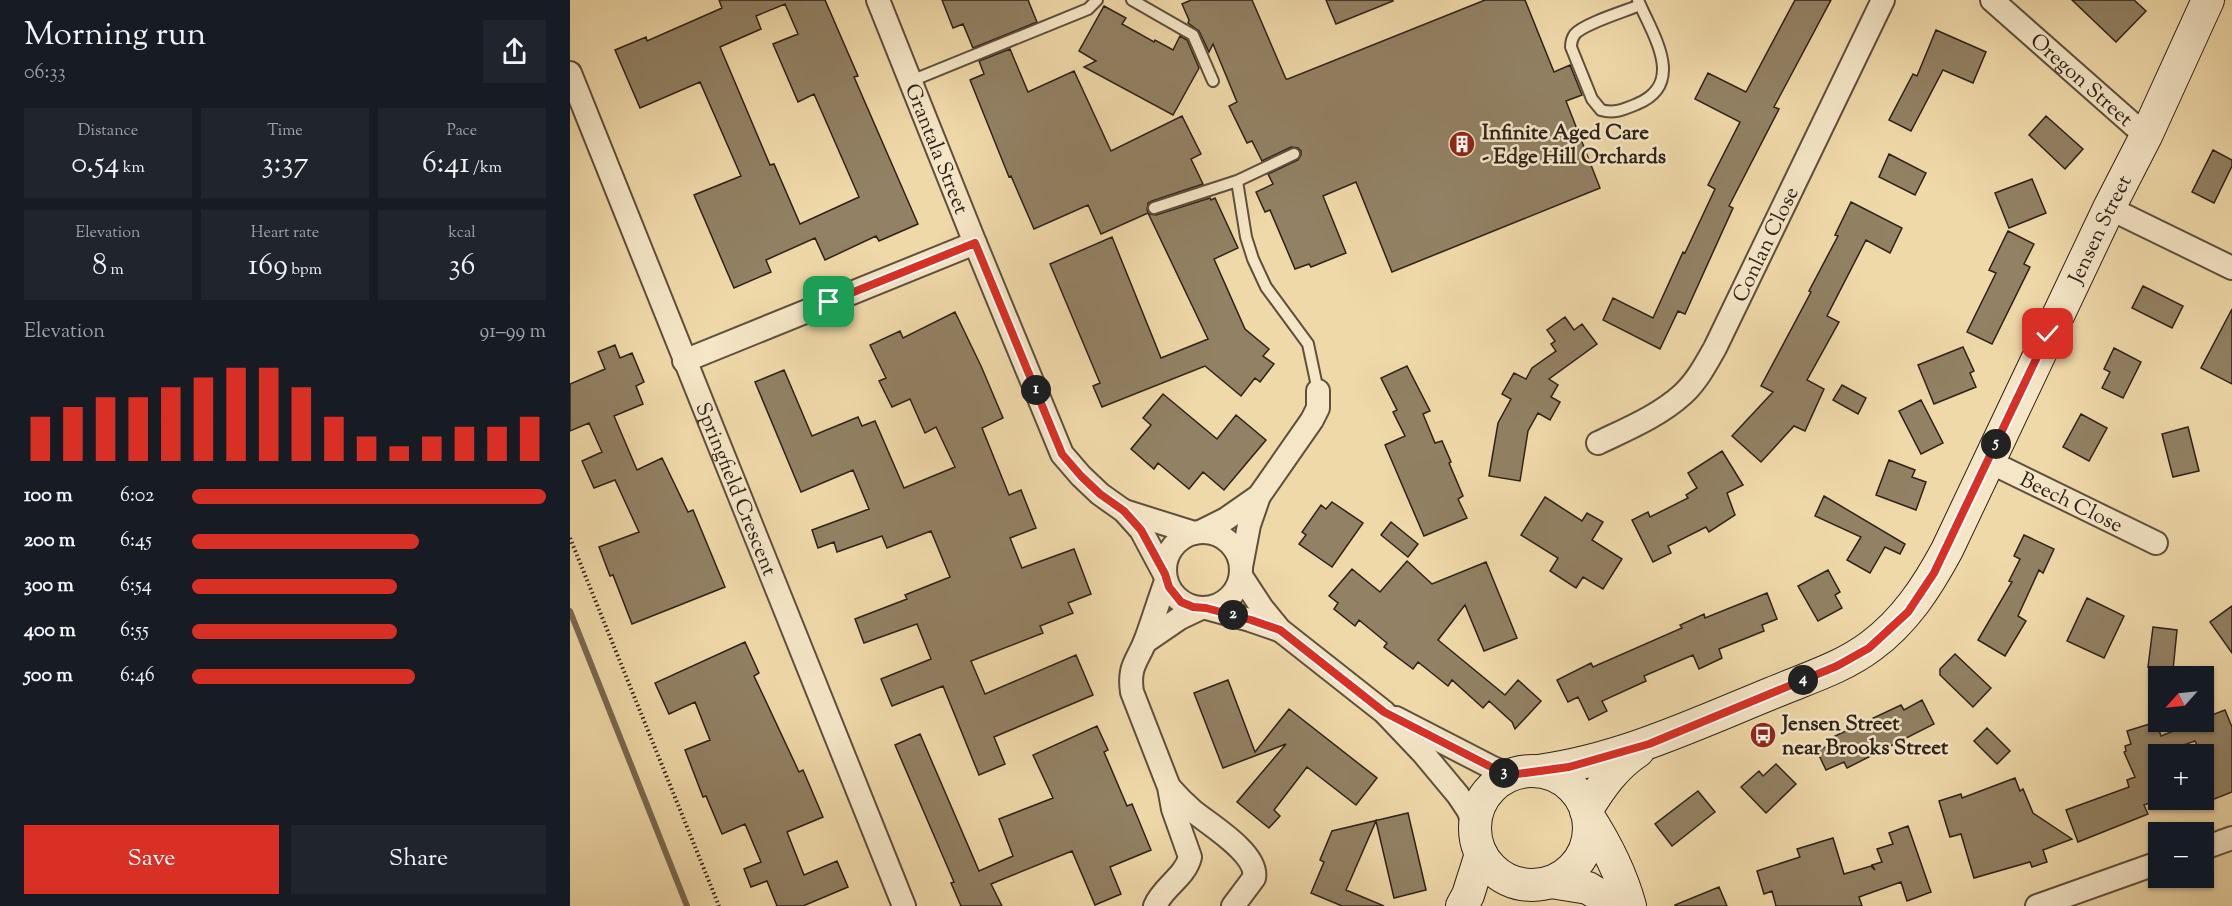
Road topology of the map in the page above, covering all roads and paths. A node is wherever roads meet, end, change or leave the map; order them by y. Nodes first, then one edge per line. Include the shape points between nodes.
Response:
1 (878, 0) edge
2 (1097, 0) edge
3 (1132, 0) edge
4 (1883, 0) edge
5 (1992, 0) edge
6 (2208, 0) edge
7 (1639, 2) edge
8 (570, 73) edge
9 (911, 81) junction
10 (1213, 81) dead end
11 (2146, 136) junction
12 (1294, 154) dead end
13 (1238, 181) junction
14 (1154, 208) dead end
15 (2109, 208) junction
16 (975, 243) junction
17 (2232, 268) edge
18 (684, 361) junction
19 (1317, 391) joint
20 (1598, 443) dead end
21 (1988, 461) junction
22 (1259, 496) junction
23 (1124, 511) junction
24 (1197, 532) junction
25 (570, 538) edge
26 (2156, 543) dead end
27 (1241, 572) junction
28 (1166, 578) junction
29 (1203, 608) junction
30 (1280, 630) junction
31 (1145, 642) junction
32 (1384, 712) junction
33 (1649, 744) junction
34 (1524, 773) junction
35 (1169, 787) junction
36 (1587, 814) junction
37 (2232, 838) edge
38 (1478, 840) junction
39 (2214, 844) edge
40 (2148, 867) edge
41 (1551, 882) junction
42 (1515, 883) junction
43 (719, 906) edge
44 (904, 906) edge
45 (1155, 906) edge
46 (1233, 906) edge
47 (1462, 906) edge
48 (1478, 906) edge
49 (1617, 906) edge
50 (1630, 906) edge
51 (2037, 906) edge

1 - 9 street, Grantala Street
2 - 9 lane via 1089,9
3 - 10 lane via 1193,35
4 - 20 street, Conlan Close via 1699,375 1663,410
5 - 11 street, Oregon Street
6 - 11 street, Jensen Street
7 - 7 lane via 1663,59 1663,79 1656,92 1644,101 1618,111 1601,110 1592,99 1571,47 1572,39 1587,26
8 - 18 street, Springfield Crescent
9 - 16 street, Grantala Street
11 - 15 street, Jensen Street
12 - 13 lane
13 - 14 lane
13 - 19 lane via 1253,259 1266,287 1308,344
15 - 17 street
15 - 21 street, Jensen Street
16 - 18 street
16 - 23 street, Grantala Street via 1062,454 1087,482
18 - 44 street, Springfield Crescent
19 - 22 street via 1318,408 1312,420
21 - 26 street, Beech Close
21 - 33 street, Jensen Street via 1934,573 1908,612 1884,636 1837,666
22 - 24 street via 1226,519
22 - 27 street via 1247,531
23 - 24 street, Grantala Street
23 - 28 street, Grantala Street via 1141,530
24 - 27 street via 1218,535 1228,542 1239,557
24 - 28 street via 1182,538 1170,551
25 - 43 path
27 - 29 street via 1237,588 1229,598
27 - 30 street
28 - 29 street via 1181,602
28 - 31 street
29 - 30 street
29 - 31 street via 1180,618
30 - 32 street
31 - 35 street via 1132,667 1130,681
32 - 34 street via 1493,768
32 - 38 street via 1458,795 1468,810
33 - 34 street, Jensen Street via 1569,767
33 - 36 street, Jensen Street via 1625,759 1597,794
34 - 36 street via 1564,781 1578,794
34 - 38 street via 1488,791 1478,808
35 - 45 street via 1190,857
35 - 46 street via 1250,860 1254,878
36 - 41 street via 1589,834 1584,852 1574,867
36 - 50 street via 1619,873
37 - 39 street
38 - 42 street via 1492,868
38 - 47 street via 1468,895
40 - 51 street
41 - 42 street
41 - 49 street via 1588,888
42 - 48 street

